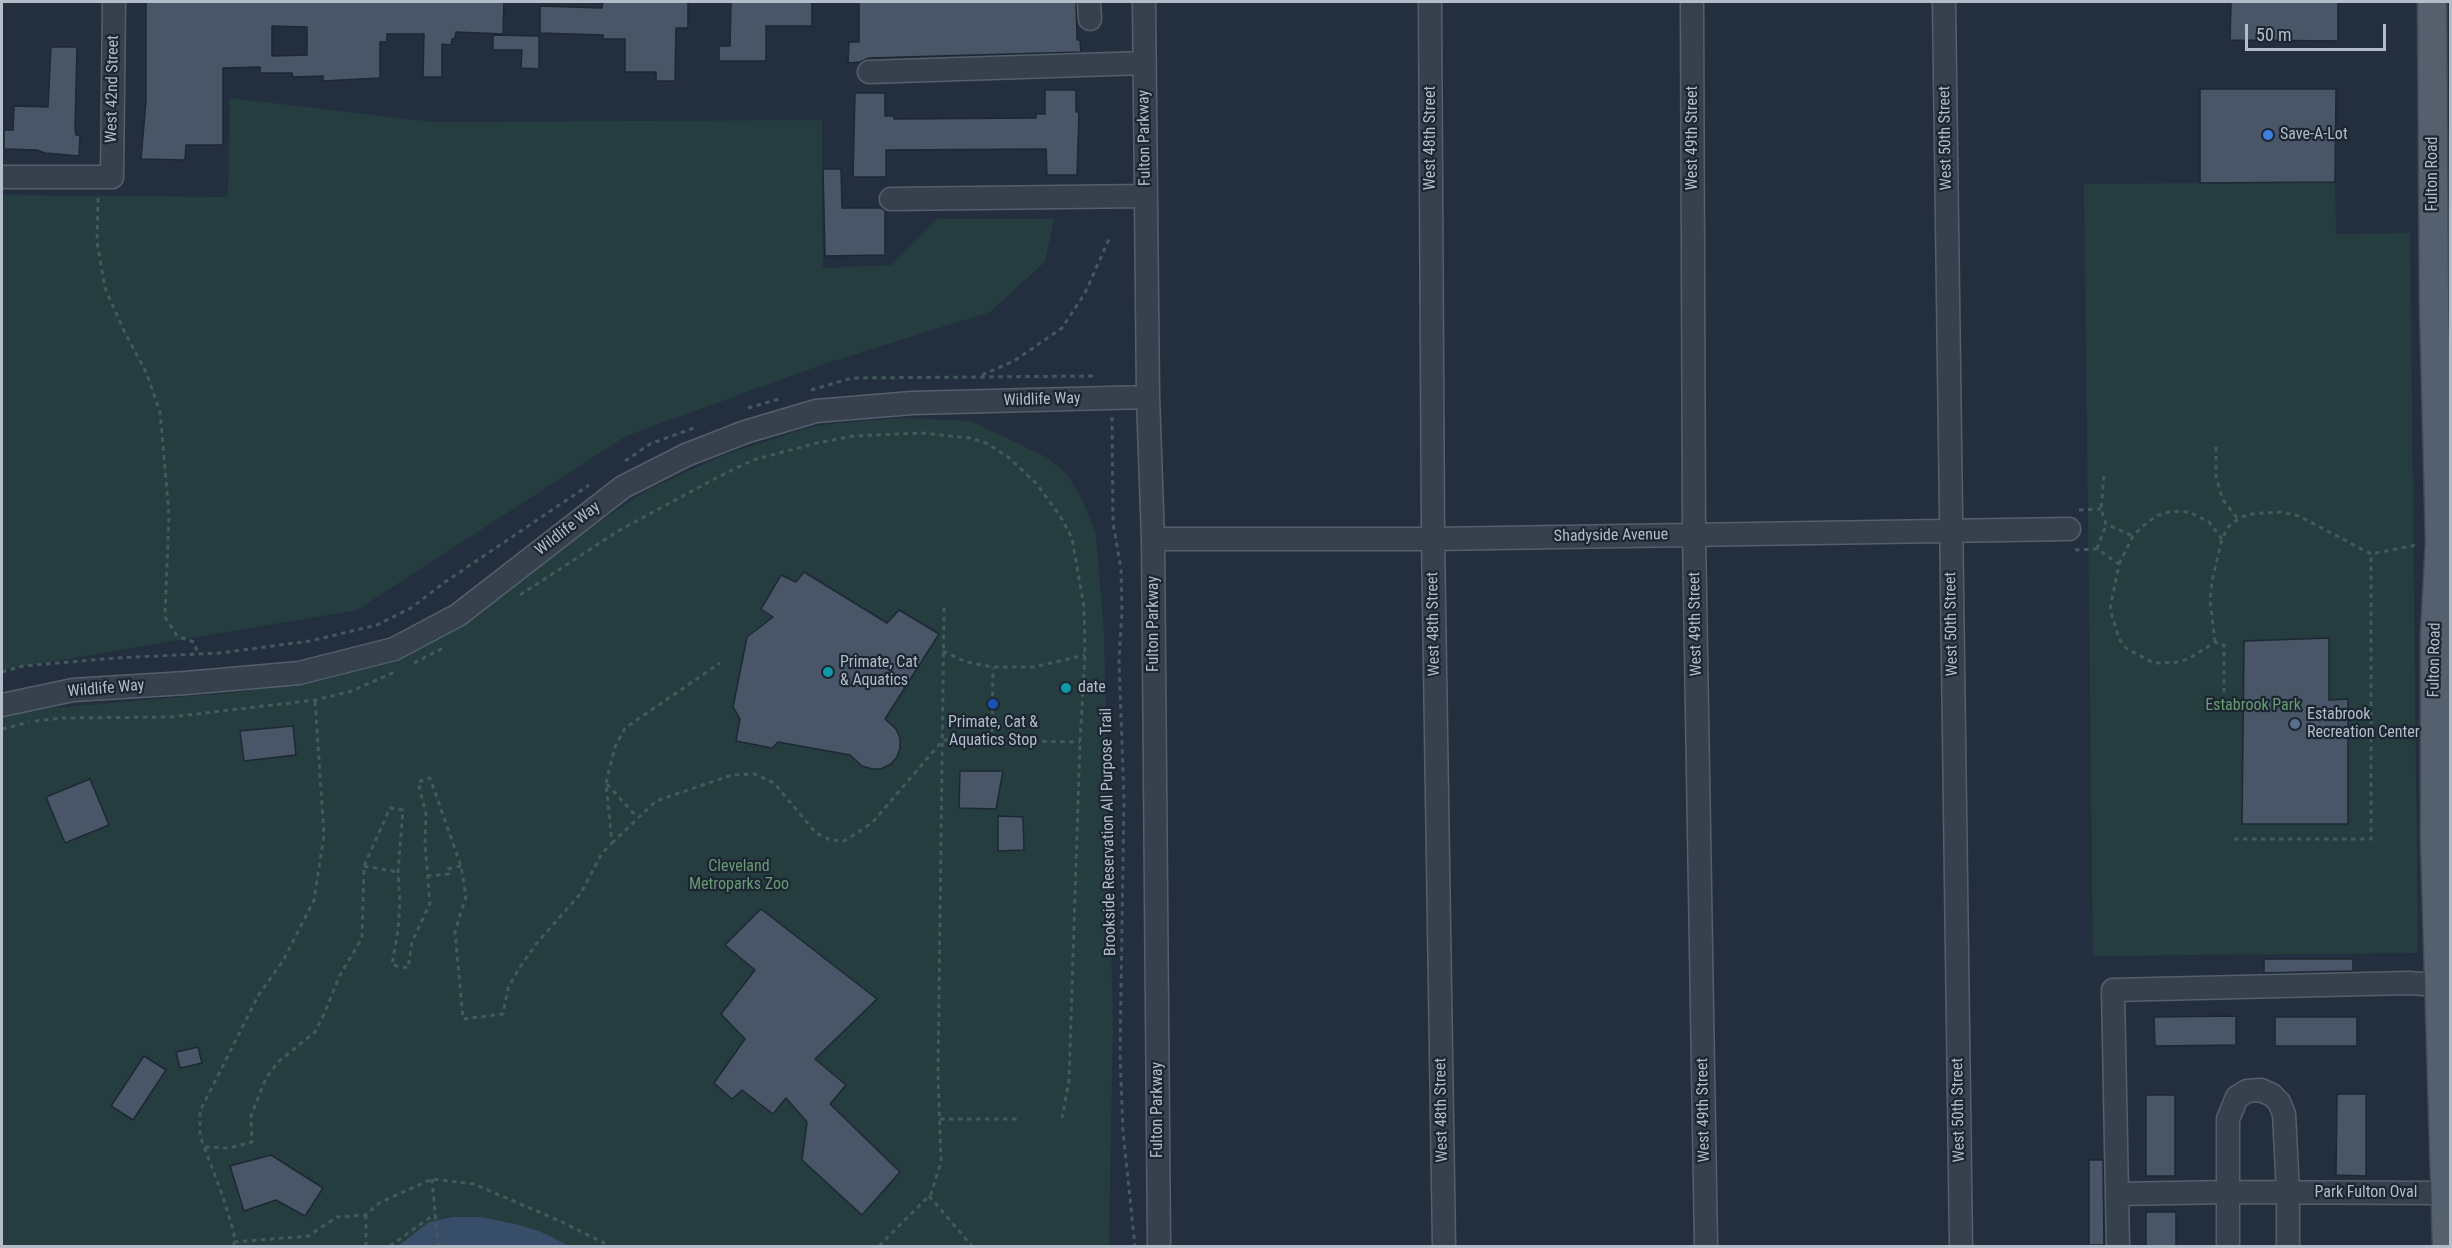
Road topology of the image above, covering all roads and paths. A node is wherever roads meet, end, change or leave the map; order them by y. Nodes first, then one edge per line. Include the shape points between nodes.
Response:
1 (114, 2) edge
2 (1144, 2) edge
3 (1430, 2) edge
4 (1692, 2) edge
5 (1944, 2) edge
6 (2432, 2) edge
7 (1144, 63) junction
8 (869, 72) dead end
9 (2, 177) edge
10 (105, 184) junction
11 (1146, 196) junction
12 (891, 199) dead end
13 (1108, 239) dead end
14 (979, 376) dead end
15 (1148, 397) junction
16 (1112, 417) dead end
17 (2216, 447) dead end
18 (2104, 476) dead end
19 (2102, 509) junction
20 (2238, 519) junction
21 (2106, 524) junction
22 (1951, 529) junction
23 (2075, 529) junction
24 (1694, 534) junction
25 (2133, 536) junction
26 (1153, 539) junction
27 (1433, 539) junction
28 (2222, 539) junction
29 (2424, 543) dead end
30 (2097, 549) junction
31 (2372, 554) junction
32 (2119, 564) junction
33 (518, 597) dead end
34 (944, 608) dead end
35 (453, 642) dead end
36 (2215, 642) junction
37 (943, 651) junction
38 (198, 654) dead end
39 (1085, 655) junction
40 (720, 663) dead end
41 (414, 664) dead end
42 (993, 667) junction
43 (403, 668) dead end
44 (315, 700) junction
45 (2, 705) edge
46 (2224, 705) dead end
47 (2, 729) edge
48 (943, 740) junction
49 (992, 741) junction
50 (1080, 742) junction
51 (606, 783) junction
52 (637, 817) junction
53 (2234, 838) dead end
54 (612, 843) junction
55 (364, 866) junction
56 (461, 866) junction
57 (398, 872) junction
58 (428, 876) junction
59 (2440, 985) junction
60 (1062, 1118) dead end
61 (940, 1119) junction
62 (1019, 1119) dead end
63 (205, 1147) junction
64 (432, 1179) junction
65 (2227, 1192) junction
66 (2288, 1192) junction
67 (2445, 1193) junction
68 (2118, 1194) junction
69 (929, 1196) junction
70 (435, 1214) junction
71 (366, 1215) junction
72 (234, 1244) edge
73 (366, 1246) edge
74 (390, 1246) edge
75 (438, 1246) edge
76 (610, 1246) edge
77 (879, 1246) edge
78 (972, 1246) edge
79 (1135, 1246) edge
80 (1159, 1246) edge
81 (1444, 1246) edge
82 (1706, 1246) edge
83 (1961, 1246) edge
84 (2118, 1246) edge
85 (2228, 1246) edge
86 (2288, 1246) edge
87 (2447, 1246) edge

1 - 10 street, West 42nd Street
2 - 7 street, Fulton Parkway
3 - 27 street, West 48th Street
4 - 24 street, West 49th Street
5 - 22 street, West 50th Street
6 - 59 main road, Fulton Road via 2440,542 2435,634 2435,840
7 - 8 street
7 - 11 street, Fulton Parkway
9 - 10 street
10 - 38 path via 97,242 105,288 146,372 159,412 169,514 165,617 177,636 194,642
11 - 12 street
11 - 15 street, Fulton Parkway
13 - 14 path via 1085,293 1062,328 1014,362
15 - 26 street, Fulton Parkway
15 - 45 street, Wildlife Way via 912,403 816,411 686,455 623,487 458,615 394,649 299,673 73,690
16 - 79 path, Brookside Reservation All Purpose Trail via 1113,523 1122,611 1120,1054 1123,1132
17 - 20 path via 2216,477 2223,500
18 - 19 path
19 - 21 path
19 - 23 path
20 - 28 path
20 - 31 path via 2263,512 2290,514
21 - 25 path
21 - 30 path
22 - 23 street, Shadyside Avenue
22 - 24 street, Shadyside Avenue
22 - 83 street, West 50th Street
23 - 30 path
24 - 27 street, Shadyside Avenue
24 - 82 street, West 49th Street
25 - 28 path via 2156,516 2172,511 2189,512 2209,522
25 - 32 path
26 - 27 street, Shadyside Avenue
26 - 80 street, Fulton Parkway
27 - 81 street, West 48th Street
28 - 36 path via 2210,600
29 - 31 path
30 - 32 path
31 - 53 path via 2371,839
32 - 36 path via 2110,609 2119,639 2127,649 2154,663 2179,662
33 - 39 path via 618,531 753,460 853,436 953,435 986,443 1008,457 1036,483 1060,516 1072,538 1077,560 1084,607
34 - 37 path
35 - 41 path
36 - 46 path via 2224,645
37 - 42 path via 966,662
37 - 48 path
39 - 42 path via 1034,667
39 - 50 path
40 - 51 path via 625,728 615,747
42 - 49 path
43 - 44 path via 352,691
44 - 47 path via 171,717 62,717
44 - 63 path via 324,835 314,900 283,961 258,996 200,1111 200,1136
48 - 49 path
48 - 52 path via 872,823 844,841 816,833 774,783 754,774 732,775 676,793 656,801
48 - 61 path
49 - 50 path
50 - 60 path via 1069,1081
51 - 52 path
51 - 54 path
52 - 54 path
54 - 56 path via 581,893 520,967 508,988 502,1014 463,1019 455,932 466,896
55 - 57 path
55 - 57 path via 390,808 403,810
55 - 63 path via 362,938 340,975 315,1032 278,1062 266,1078 251,1116 252,1142 229,1148
56 - 58 path via 448,869 448,874
56 - 58 path via 430,778 418,782 426,814
57 - 58 path via 400,902 392,965 408,968 412,942 430,903
59 - 67 main road, Fulton Road
59 - 68 street via 2113,990
61 - 62 path
61 - 69 path via 941,1162
63 - 72 path via 234,1233
64 - 70 path
64 - 71 path via 379,1203
64 - 76 path via 474,1184
65 - 66 street, Park Fulton Oval
65 - 66 street via 2228,1119 2237,1097 2261,1090 2279,1102 2284,1114
65 - 68 street, Park Fulton Oval
65 - 85 street
66 - 67 street, Park Fulton Oval
66 - 86 street
67 - 87 main road, Fulton Road
68 - 84 street
69 - 77 path
69 - 78 path
70 - 74 path
70 - 75 path
71 - 72 path via 337,1217 308,1236
71 - 73 path

